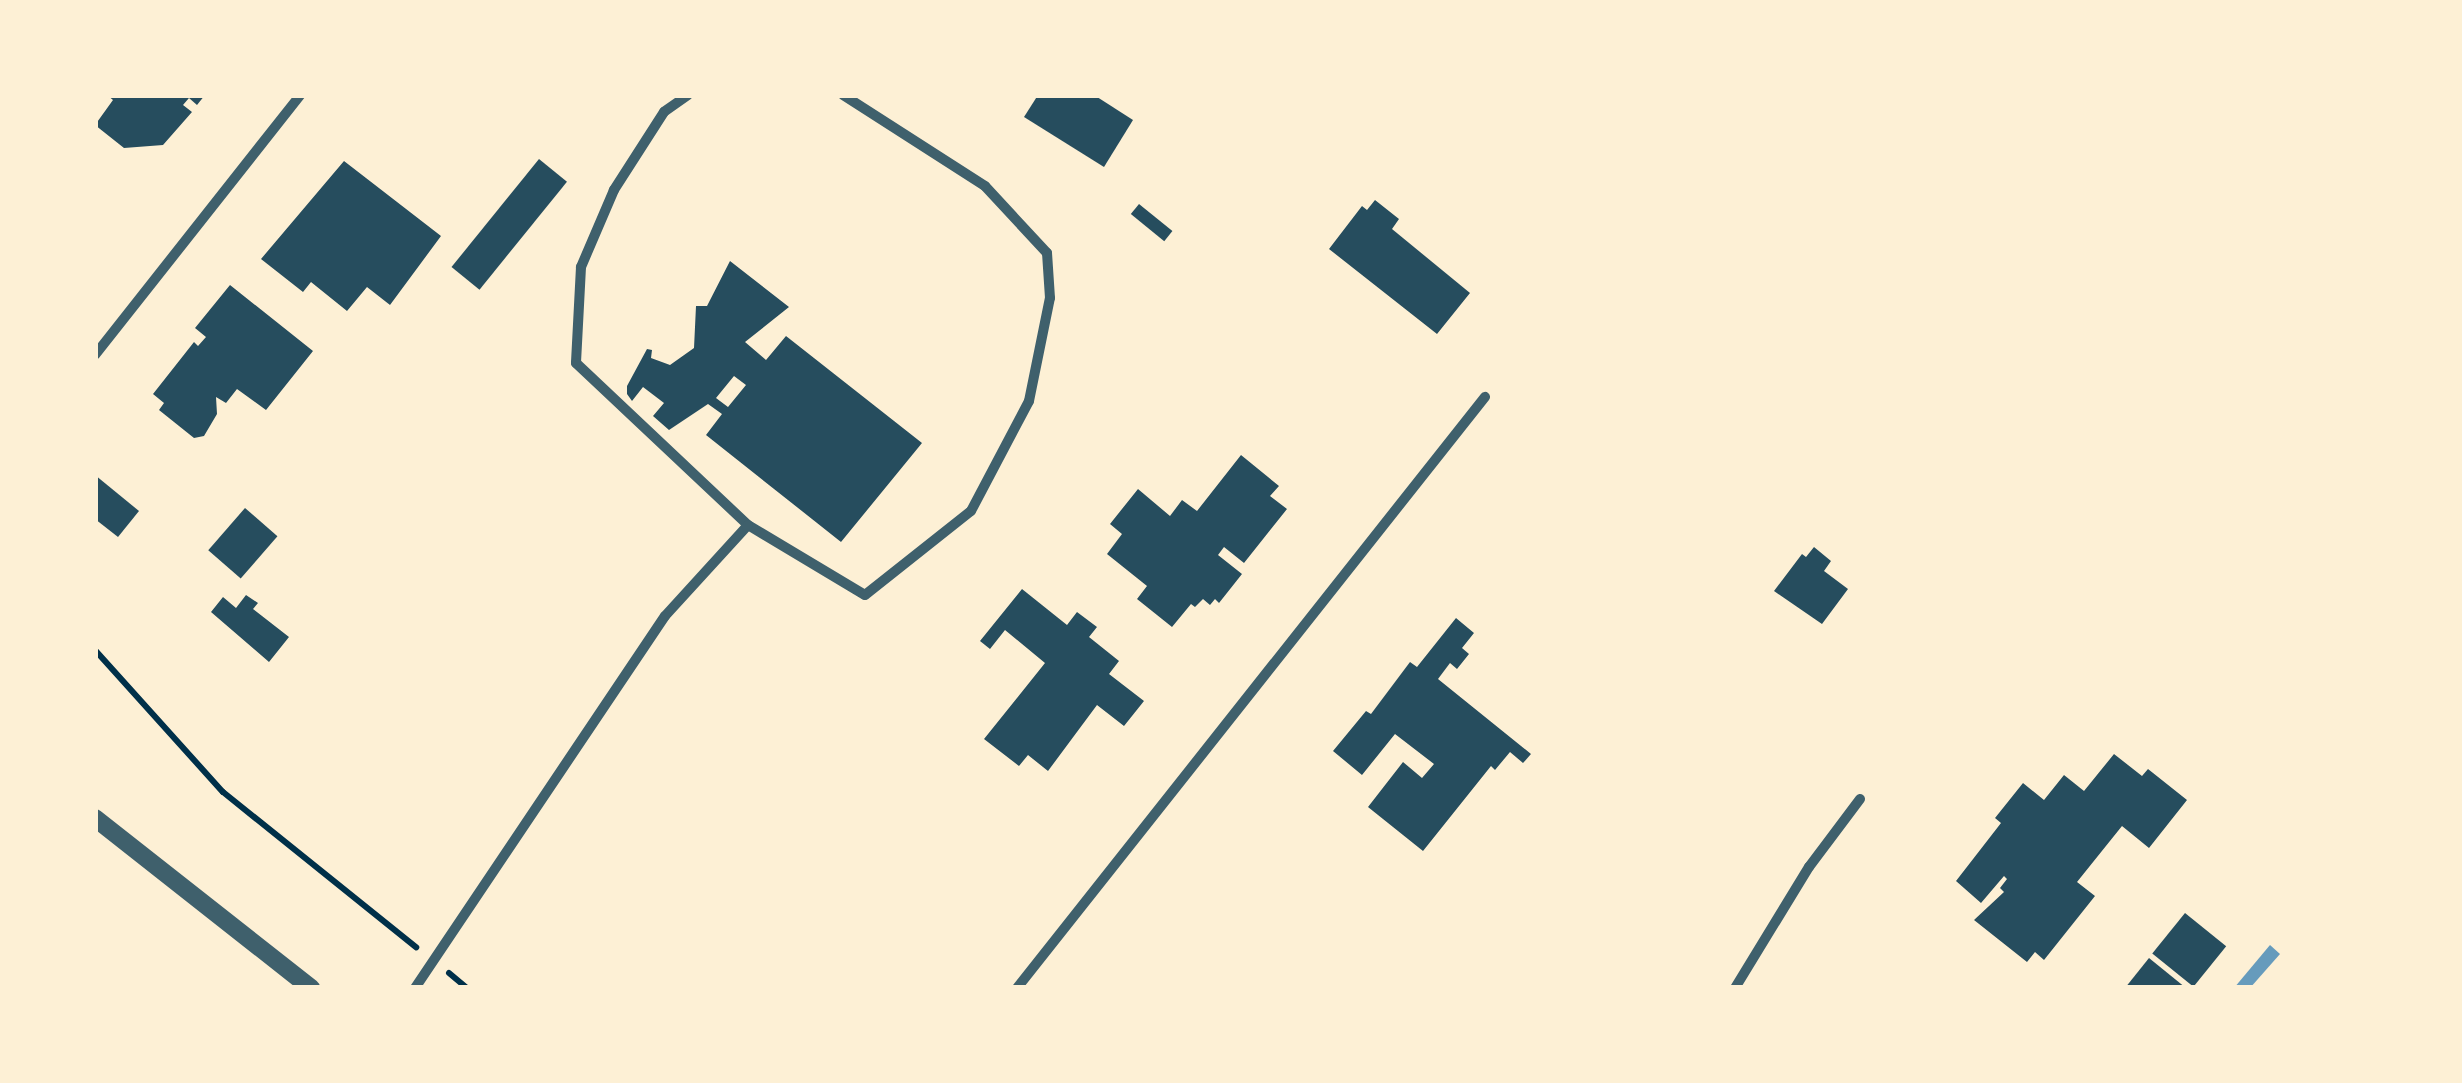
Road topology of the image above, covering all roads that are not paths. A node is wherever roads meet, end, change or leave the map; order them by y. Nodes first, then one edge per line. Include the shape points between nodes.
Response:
1 (300, 95) edge
2 (688, 95) edge
3 (844, 95) edge
4 (95, 356) edge
5 (1486, 397) dead end
6 (748, 525) junction
7 (1860, 799) dead end
8 (95, 818) edge
9 (311, 988) edge
10 (415, 988) edge
11 (1017, 988) edge
12 (1735, 988) edge

1 - 4 street
2 - 6 street via 664,112 607,205 582,267 576,363
3 - 6 street via 985,186 1047,252 1050,298 1029,401 971,511 865,595
5 - 11 street
6 - 10 street via 665,616
7 - 12 street
8 - 9 street

